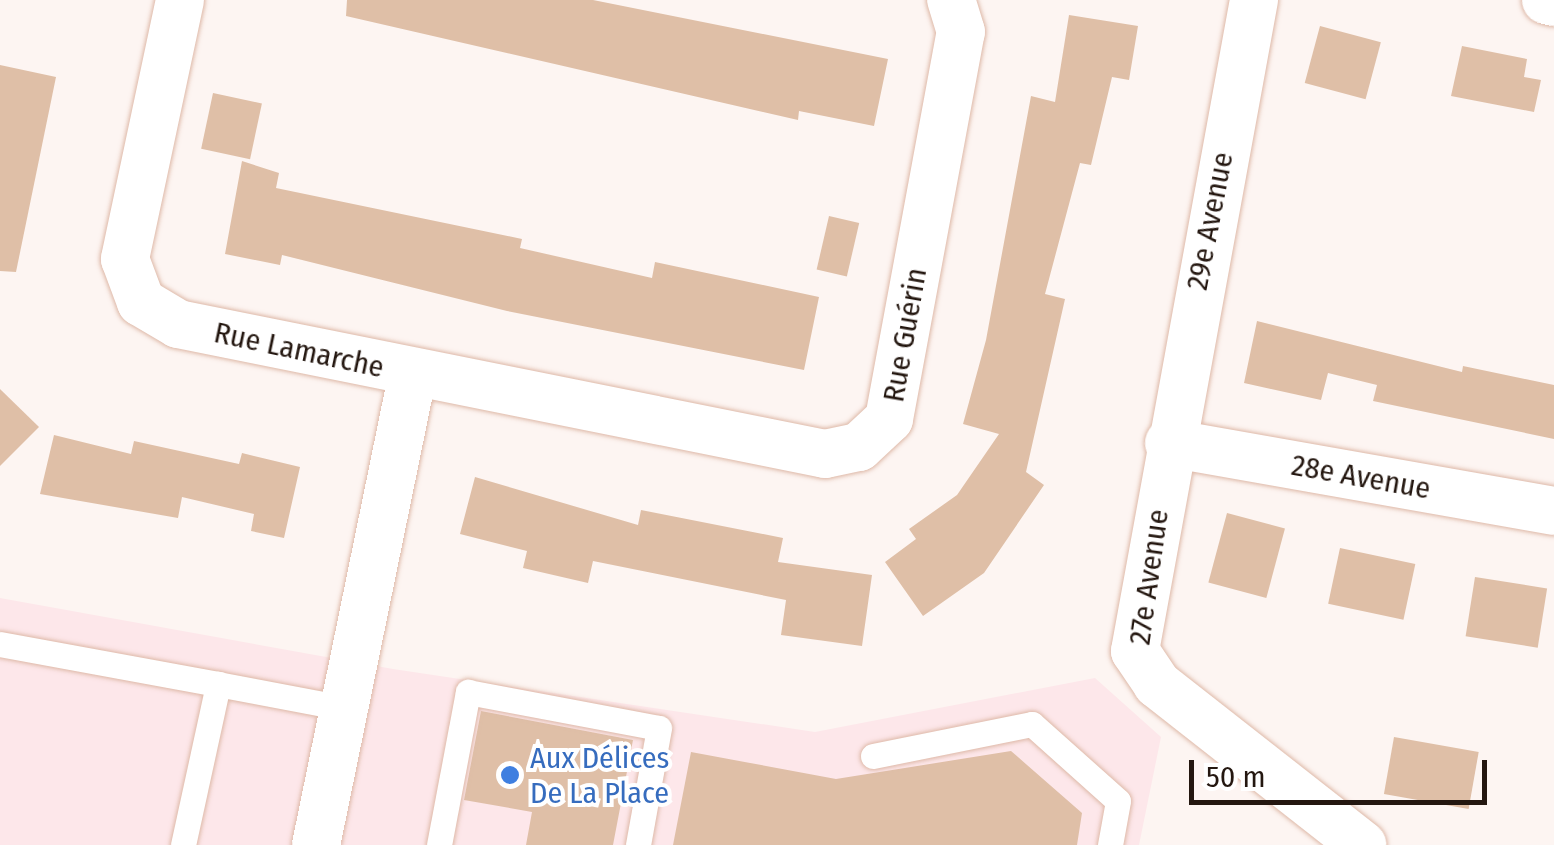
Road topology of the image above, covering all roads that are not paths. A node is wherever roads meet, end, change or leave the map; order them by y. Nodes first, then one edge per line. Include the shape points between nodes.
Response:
1 (180, 0) edge
2 (951, 0) edge
3 (1254, 0) edge
4 (1546, 0) edge
5 (1554, 2) edge
6 (413, 374) junction
7 (1169, 444) junction
8 (1554, 511) edge
9 (0, 644) edge
10 (218, 684) junction
11 (344, 708) junction
12 (873, 756) dead end
13 (320, 844) edge
14 (183, 845) edge
15 (439, 845) edge
16 (638, 845) edge
17 (1110, 845) edge
18 (1362, 845) edge

1 - 6 street, Rue Lamarche via 124,259 140,302 178,324
2 - 6 street, Rue Guérin via 961,32 889,419 859,447 825,454
3 - 7 street, 29e Avenue
4 - 5 street
6 - 11 street, Rue Lamarche
7 - 8 street, 28e Avenue
7 - 18 street, 27e Avenue via 1135,637 1138,662
9 - 10 lane
10 - 11 lane
10 - 14 lane
11 - 13 street, Rue Lamarche
12 - 17 lane via 1032,724 1118,801
15 - 16 lane via 468,692 659,728

